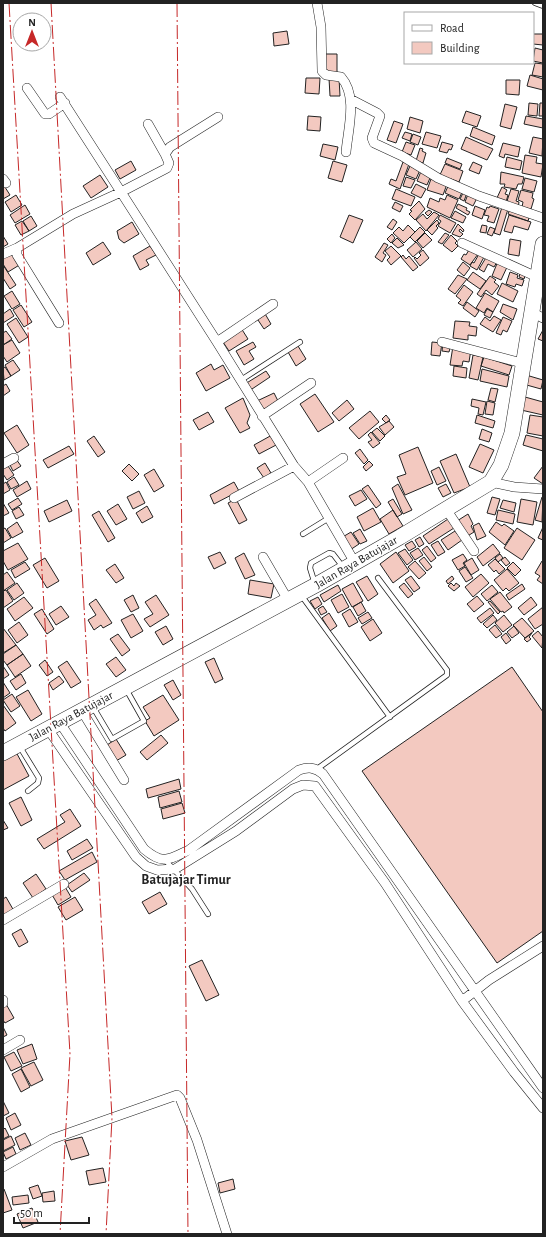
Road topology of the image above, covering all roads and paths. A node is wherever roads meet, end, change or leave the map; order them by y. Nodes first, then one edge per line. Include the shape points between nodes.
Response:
1 (317, 3) edge
2 (535, 3) edge
3 (543, 6) edge
4 (27, 88) dead end
5 (350, 99) junction
6 (218, 117) dead end
7 (148, 124) dead end
8 (346, 152) dead end
9 (165, 154) junction
10 (121, 192) junction
11 (543, 218) edge
12 (462, 242) dead end
13 (543, 244) edge
14 (17, 248) junction
15 (3, 254) edge
16 (537, 277) junction
17 (273, 304) dead end
18 (537, 315) edge
19 (59, 323) dead end
20 (217, 342) junction
21 (300, 342) dead end
22 (442, 342) dead end
23 (522, 363) junction
24 (241, 380) junction
25 (312, 383) dead end
26 (262, 416) junction
27 (14, 458) dead end
28 (343, 458) dead end
29 (3, 464) edge
30 (294, 466) junction
31 (308, 482) junction
32 (488, 484) junction
33 (543, 489) edge
34 (234, 498) dead end
35 (452, 506) junction
36 (329, 518) junction
37 (303, 534) dead end
38 (474, 551) dead end
39 (263, 557) dead end
40 (349, 566) junction
41 (378, 578) dead end
42 (316, 585) junction
43 (294, 597) junction
44 (126, 687) junction
45 (87, 708) junction
46 (390, 717) junction
47 (54, 726) junction
48 (19, 744) junction
49 (3, 753) edge
50 (317, 769) junction
51 (124, 780) dead end
52 (28, 792) dead end
53 (165, 860) junction
54 (174, 869) junction
55 (64, 884) dead end
56 (208, 914) dead end
57 (3, 920) edge
58 (543, 946) edge
59 (474, 991) junction
60 (3, 1000) edge
61 (462, 1001) junction
62 (3, 1003) edge
63 (20, 1040) dead end
64 (3, 1050) edge
65 (543, 1088) edge
66 (543, 1108) edge
67 (3, 1167) edge
68 (227, 1234) edge

1 - 5 street via 321,27 322,71 326,75 341,77 349,89
2 - 3 lane
4 - 10 street via 45,114 62,100
5 - 8 street
5 - 11 street via 380,116 372,138 374,142 438,178 479,196
6 - 9 street via 170,147
7 - 9 street
9 - 10 street via 169,163 167,168
10 - 14 street via 73,214
10 - 20 street
12 - 16 street
13 - 16 highway, Jalan Raya Batujajar
14 - 15 street
14 - 19 street via 17,255
16 - 18 highway, Jalan Raya Batujajar
17 - 20 street
18 - 23 highway, Jalan Raya Batujajar
20 - 24 street
21 - 24 lane
22 - 23 street
23 - 32 highway, Jalan Raya Batujajar via 512,433 501,465
24 - 26 street
25 - 26 street
26 - 30 street
27 - 29 street
28 - 31 street
30 - 31 street
30 - 34 street
31 - 36 street
32 - 33 street
32 - 35 highway, Jalan Raya Batujajar
35 - 38 street
35 - 40 highway, Jalan Raya Batujajar
36 - 37 lane
36 - 40 street
39 - 43 street
40 - 42 highway, Jalan Raya Batujajar
40 - 42 lane via 329,553 311,563 310,568
41 - 46 lane via 447,670 447,675
42 - 43 highway, Jalan Raya Batujajar
43 - 44 highway, Jalan Raya Batujajar
43 - 46 lane
44 - 45 highway, Jalan Raya Batujajar
44 - 45 lane via 144,721 112,739
45 - 47 highway, Jalan Raya Batujajar
45 - 51 street
46 - 50 lane
47 - 48 highway, Jalan Raya Batujajar
47 - 53 street via 144,849 156,859
47 - 54 street via 136,857 146,866 157,870
48 - 49 highway, Jalan Raya Batujajar
48 - 52 lane via 39,778 38,783
50 - 53 street via 299,770 189,850
50 - 59 street via 323,774
53 - 54 lane
54 - 56 lane
54 - 61 street via 236,831 303,784 315,786 385,883
55 - 57 street
58 - 59 street
59 - 61 street
59 - 65 street
60 - 62 street
61 - 66 street
63 - 64 street
67 - 68 street via 52,1139 177,1096 197,1140

